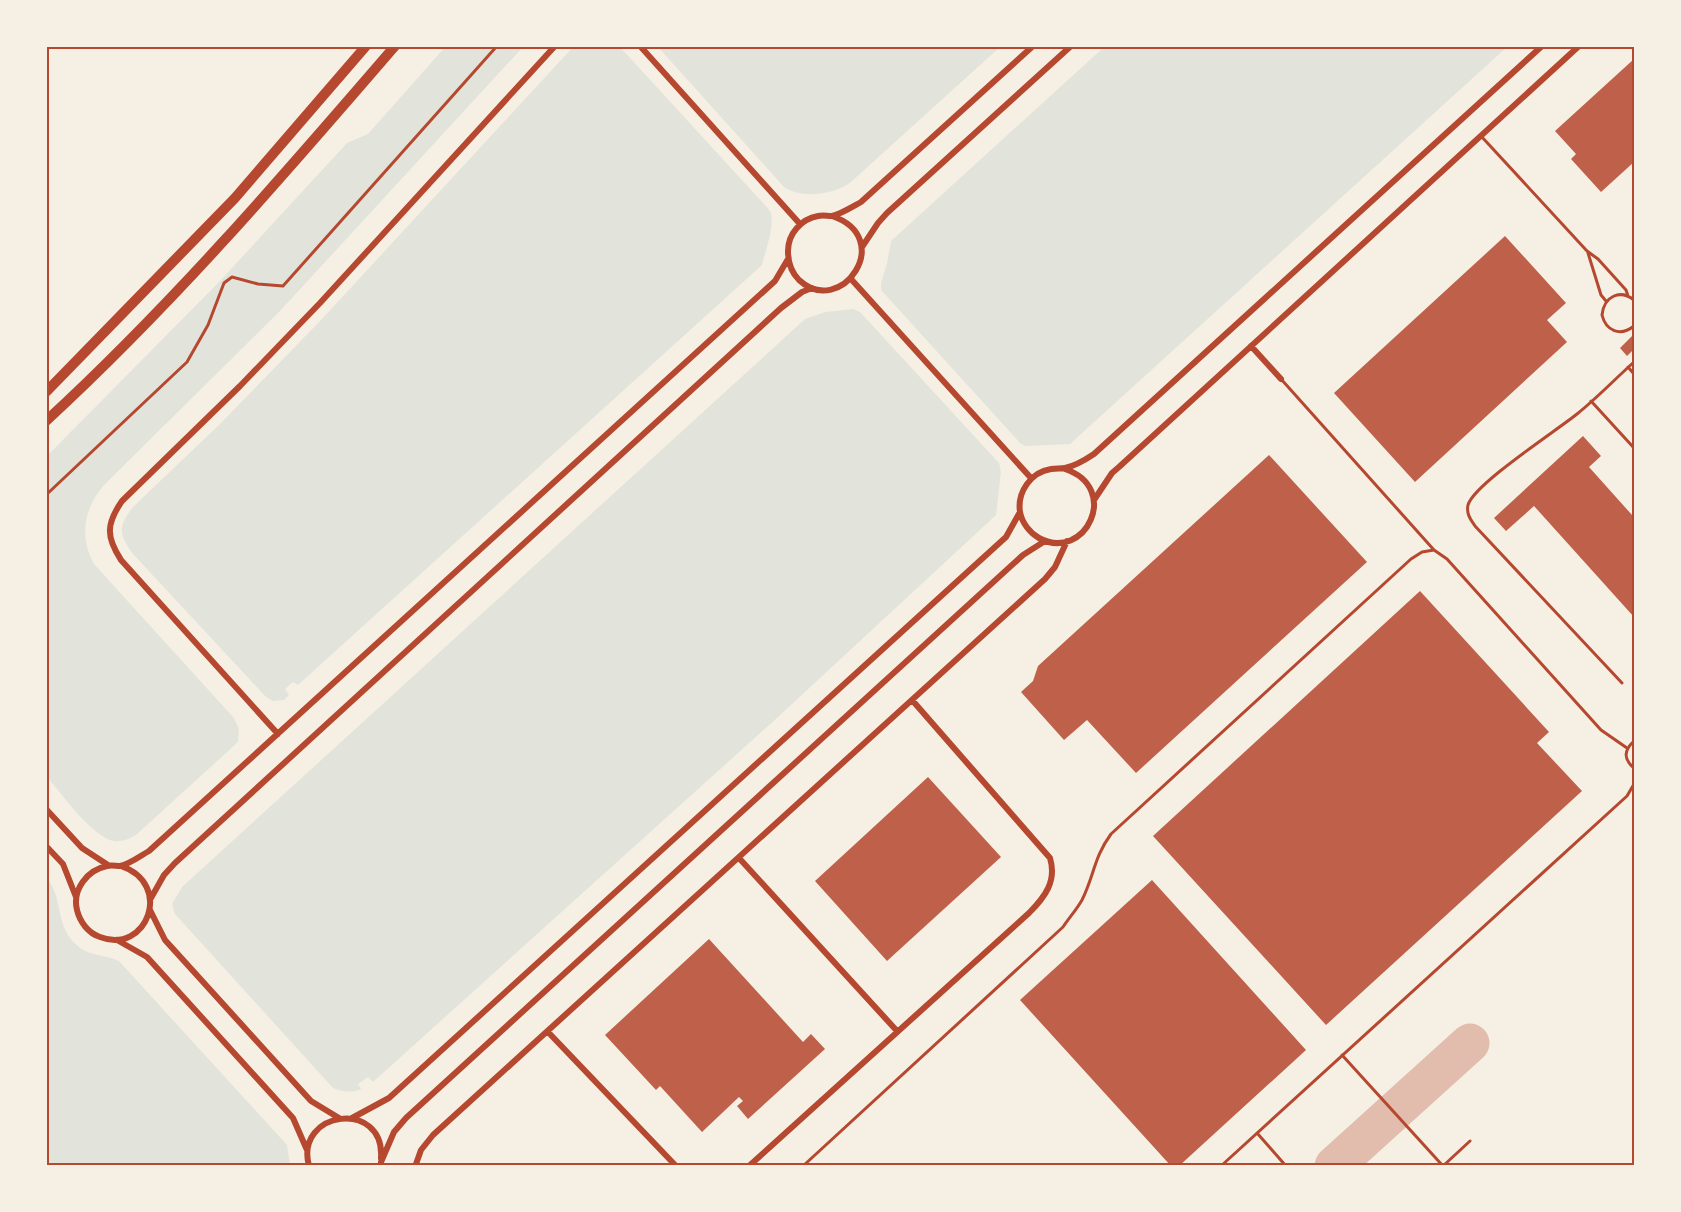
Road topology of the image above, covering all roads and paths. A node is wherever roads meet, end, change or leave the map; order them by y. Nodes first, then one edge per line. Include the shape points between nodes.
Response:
1 (366, 46) edge
2 (395, 46) edge
3 (497, 46) edge
4 (555, 46) edge
5 (640, 46) edge
6 (1033, 46) edge
7 (1071, 46) edge
8 (1542, 46) edge
9 (1579, 46) edge
10 (1481, 136) junction
11 (832, 216) junction
12 (800, 224) junction
13 (862, 247) junction
14 (1587, 251) junction
15 (788, 259) junction
16 (851, 279) junction
17 (812, 288) junction
18 (1628, 296) junction
19 (1635, 300) edge
20 (1606, 301) junction
21 (1635, 327) edge
22 (1251, 346) junction
23 (1635, 362) edge
24 (1628, 368) junction
25 (1635, 374) edge
26 (1281, 379) joint
27 (46, 392) edge
28 (1591, 401) junction
29 (46, 421) edge
30 (1635, 448) edge
31 (1065, 469) junction
32 (1031, 478) junction
33 (46, 495) edge
34 (1094, 500) junction
35 (1020, 512) junction
36 (1045, 541) junction
37 (1067, 541) junction
38 (1434, 550) junction
39 (1622, 683) dead end
40 (912, 700) junction
41 (278, 734) junction
42 (1635, 741) edge
43 (1627, 748) junction
44 (1635, 768) edge
45 (1635, 784) edge
46 (46, 809) edge
47 (46, 846) edge
48 (739, 858) junction
49 (108, 866) junction
50 (121, 866) junction
51 (76, 897) junction
52 (151, 897) junction
53 (150, 909) junction
54 (117, 940) junction
55 (897, 1031) junction
56 (548, 1032) junction
57 (1342, 1055) junction
58 (339, 1118) junction
59 (352, 1118) junction
60 (1257, 1133) junction
61 (1470, 1141) dead end
62 (307, 1150) junction
63 (381, 1164) edge
64 (416, 1164) edge
65 (309, 1166) edge
66 (676, 1166) edge
67 (749, 1166) edge
68 (803, 1166) edge
69 (1221, 1166) edge
70 (1286, 1166) edge
71 (1443, 1166) edge

1 - 27 main road via 235,198
2 - 29 main road via 254,209 153,317
3 - 33 path via 283,286 232,277 224,283 208,325 187,362
4 - 41 street via 320,303 114,512 109,537 121,560
5 - 12 street
6 - 11 street via 871,195
7 - 13 street via 887,213
8 - 31 street via 1101,448
9 - 10 street
10 - 14 lane
10 - 22 street
11 - 12 street via 820,215
11 - 13 street via 848,224
12 - 15 street via 792,234
13 - 16 street via 858,270
14 - 18 lane
14 - 20 lane
15 - 17 street via 796,277
15 - 41 street via 774,281
16 - 17 street via 833,289
16 - 32 street
17 - 52 street via 786,303 175,863
18 - 19 lane
18 - 20 lane via 1620,294
20 - 21 lane via 1602,315 1608,327 1622,332
22 - 26 street
22 - 34 street via 1112,473
23 - 24 lane
24 - 25 lane
24 - 28 lane
26 - 38 lane
28 - 30 lane
28 - 39 lane via 1480,489 1468,504 1468,516
31 - 32 street via 1053,468
31 - 34 street via 1088,483
32 - 35 street via 1020,500
34 - 37 street via 1091,521 1085,530
35 - 36 street via 1029,530
35 - 59 street via 1006,537 390,1098
36 - 37 street
36 - 63 street via 1023,555 406,1118 394,1132
37 - 40 street via 1045,579
38 - 43 lane via 1447,559 1601,730
38 - 68 lane via 1412,559 1111,834 1096,860 1082,899 1063,927
40 - 48 street
40 - 55 street via 1050,858 1053,878 1041,900
41 - 50 street via 149,851
42 - 43 lane
43 - 44 lane via 1627,760
45 - 57 lane via 1627,796
46 - 49 street via 82,848
47 - 51 street via 63,864
48 - 55 street
48 - 56 street
49 - 50 street
49 - 51 street via 87,876
50 - 52 street via 138,874
51 - 54 street via 76,909 86,928 95,935
52 - 53 street
53 - 54 street via 139,930
53 - 58 street via 165,940 311,1101
54 - 62 street via 147,957 293,1118
55 - 67 street
56 - 64 street via 433,1135
56 - 66 street
57 - 60 lane
57 - 71 lane
58 - 59 street
58 - 62 street via 318,1129
59 - 63 street via 376,1134
60 - 69 lane
60 - 70 lane
61 - 71 lane
62 - 65 street

